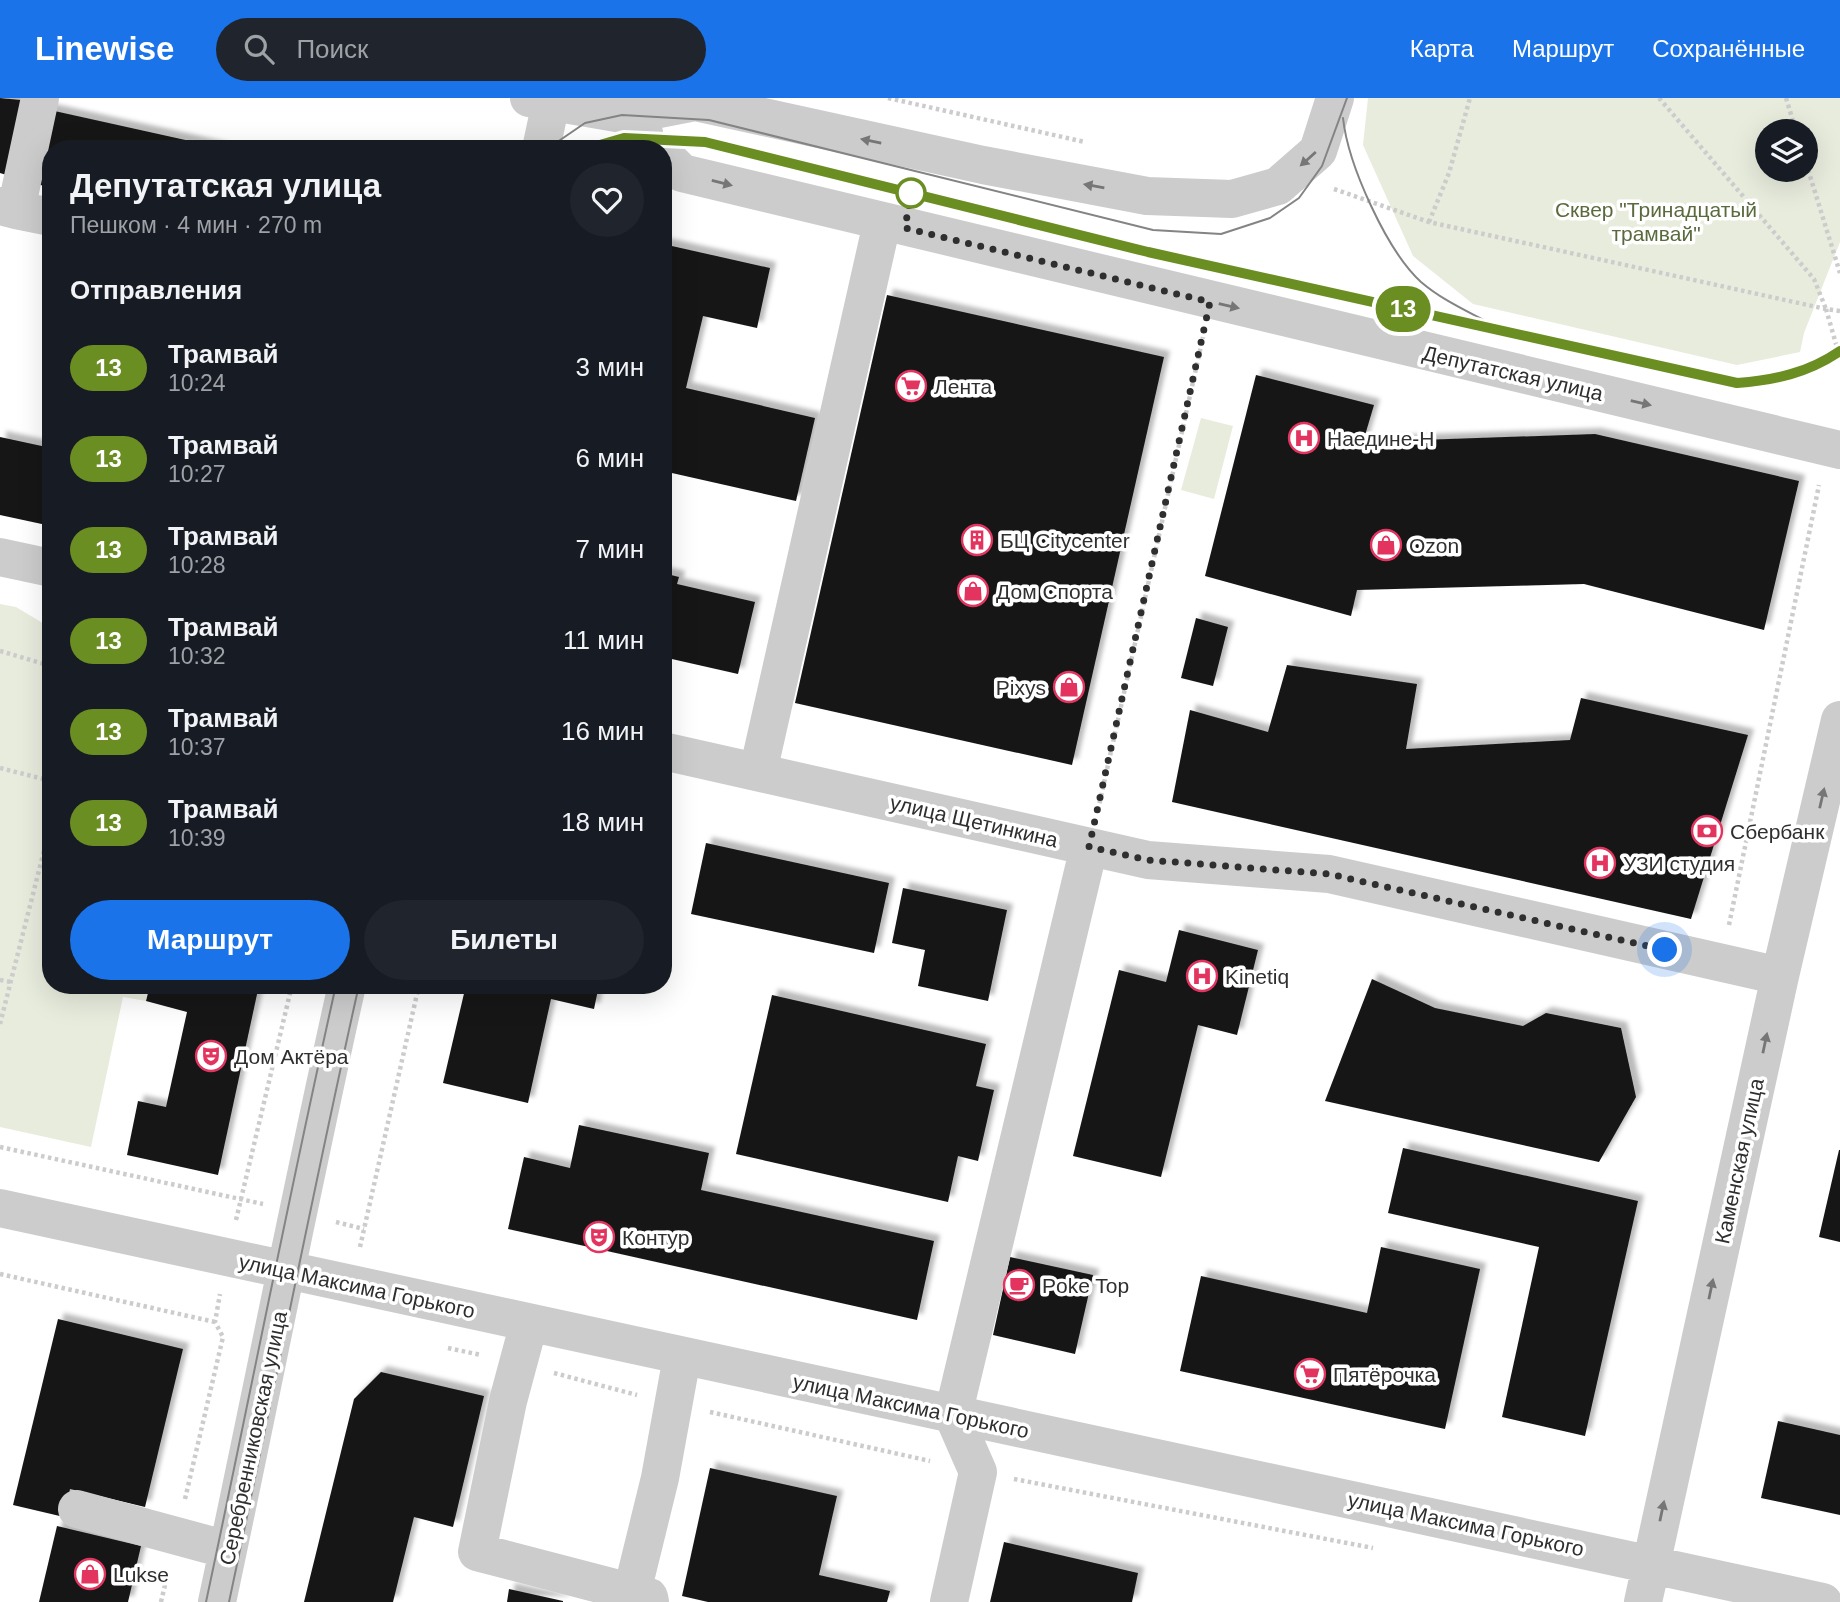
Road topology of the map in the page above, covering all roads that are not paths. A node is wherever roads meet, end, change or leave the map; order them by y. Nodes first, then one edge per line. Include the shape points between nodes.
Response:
1 (40, 98) edge
2 (1335, 98) edge
3 (540, 100) edge
4 (630, 107) edge
5 (541, 140) edge
6 (652, 140) edge
7 (672, 164) edge
8 (22, 211) edge
9 (882, 223) junction
10 (1840, 450) edge
11 (0, 557) edge
12 (42, 566) edge
13 (1840, 720) edge
14 (672, 753) edge
15 (758, 772) junction
16 (1089, 847) junction
17 (1780, 976) junction
18 (345, 994) edge
19 (0, 1209) edge
20 (289, 1269) junction
21 (529, 1324) junction
22 (682, 1356) junction
23 (953, 1415) junction
24 (77, 1510) dead end
25 (228, 1550) junction
26 (1651, 1564) junction
27 (641, 1597) edge
28 (217, 1602) edge
29 (949, 1602) edge
30 (1643, 1602) edge
31 (1823, 1602) edge

1 - 8 street
2 -> 4 street via 1318,150 1278,187 1232,199 1147,195 695,103
3 - 4 street
3 - 5 street
4 - 6 street
7 -> 9 street, Депутатская улица via 681,173
9 -> 10 street, Депутатская улица
9 - 15 street
11 - 12 street
17 -> 13 street, Каменская улица
14 - 15 street, улица Щетинкина
15 - 16 street, улица Щетинкина
16 - 17 street, улица Щетинкина via 1148,860 1329,874
16 - 23 street
26 -> 17 street, Каменская улица
18 - 20 street, Серебренниковская улица via 296,1212
19 - 20 street, улица Максима Горького
20 - 21 street, улица Максима Горького
20 - 25 street, Серебренниковская улица
21 - 22 street, улица Максима Горького
21 - 27 street via 477,1552
22 - 23 street, улица Максима Горького
22 - 27 street
23 - 26 street, улица Максима Горького
23 - 29 street via 978,1472
24 - 25 street
25 - 28 street, Серебренниковская улица
26 - 30 street, Каменская улица
26 - 31 street, улица Максима Горького

